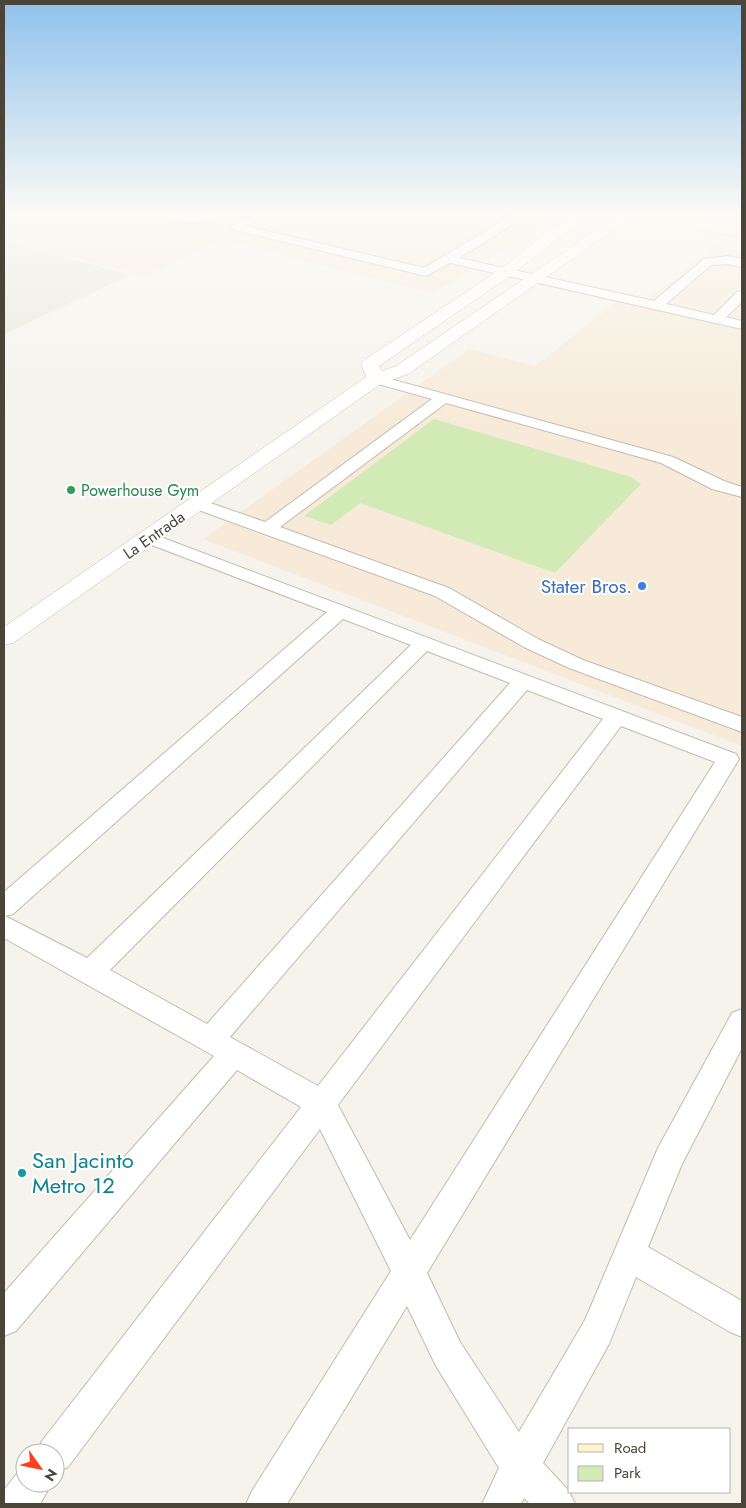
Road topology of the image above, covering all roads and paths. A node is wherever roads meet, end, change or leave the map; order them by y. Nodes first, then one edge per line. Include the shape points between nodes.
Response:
1 (488, 284) edge
2 (527, 284) edge
3 (559, 284) edge
4 (682, 284) edge
5 (742, 296) edge
6 (656, 306) junction
7 (716, 320) junction
8 (742, 325) edge
9 (376, 379) junction
10 (444, 398) junction
11 (742, 492) edge
12 (199, 504) junction
13 (267, 529) junction
14 (150, 538) junction
15 (340, 611) junction
16 (4, 638) edge
17 (424, 642) junction
18 (524, 680) junction
19 (617, 716) junction
20 (742, 726) edge
21 (735, 762) edge
22 (4, 908) edge
23 (4, 926) edge
24 (90, 972) junction
25 (742, 1021) edge
26 (222, 1046) junction
27 (322, 1102) junction
28 (630, 1255) junction
29 (409, 1272) junction
30 (4, 1319) edge
31 (742, 1320) edge
32 (63, 1443) edge
33 (520, 1467) junction
34 (4, 1493) edge
35 (25, 1493) edge
36 (17, 1504) edge
37 (265, 1504) edge
38 (501, 1504) edge
39 (556, 1504) edge

1 - 9 street via 370,364
2 - 9 street, La Entrada via 402,370
3 - 6 lane
4 - 6 lane
5 - 7 lane
6 - 7 lane
7 - 8 lane
9 - 10 lane
9 - 12 street, La Entrada
10 - 11 lane via 667,460 718,485
10 - 13 lane
12 - 13 lane
12 - 14 street, La Entrada
13 - 20 lane via 442,592 531,643 576,664
14 - 15 lane
14 - 16 street, La Entrada
15 - 17 lane
15 - 22 lane
17 - 18 lane
17 - 24 lane
18 - 19 lane
18 - 26 lane
19 - 21 lane
19 - 27 lane
21 - 29 lane
23 - 24 lane
24 - 26 lane
25 - 28 lane via 669,1158
26 - 27 lane
26 - 30 lane
27 - 29 lane
27 - 32 lane
28 - 31 lane
28 - 33 lane via 597,1332
29 - 33 lane via 448,1354
29 - 37 lane
33 - 38 lane
33 - 39 lane
34 - 36 lane
35 - 36 lane

